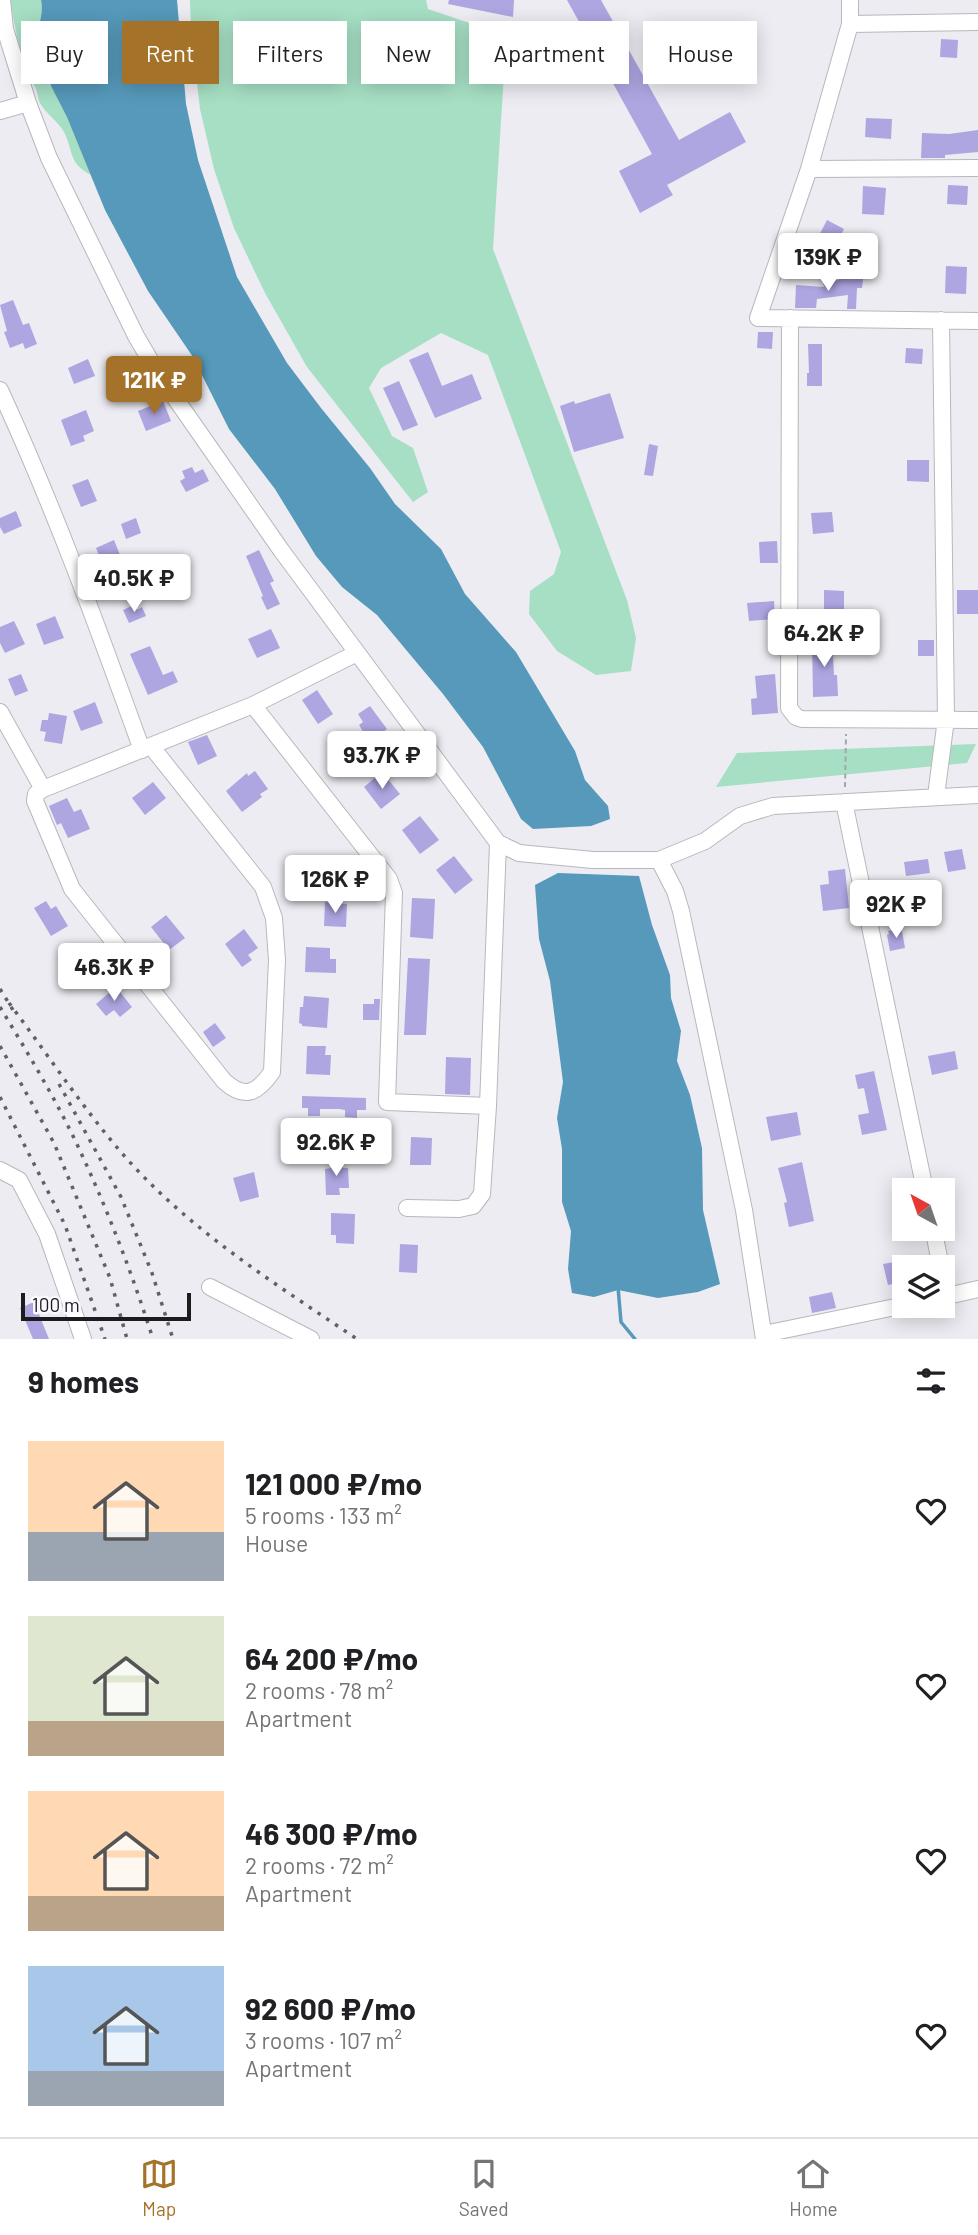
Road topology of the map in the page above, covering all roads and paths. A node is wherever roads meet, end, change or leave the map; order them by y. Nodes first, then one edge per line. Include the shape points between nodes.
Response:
1 (2, 0) edge
2 (850, 0) edge
3 (978, 22) edge
4 (850, 24) junction
5 (28, 103) junction
6 (0, 111) edge
7 (978, 168) edge
8 (809, 169) junction
9 (790, 318) junction
10 (941, 320) junction
11 (978, 321) edge
12 (0, 390) edge
13 (357, 653) junction
14 (253, 705) junction
15 (0, 712) edge
16 (846, 719) junction
17 (946, 719) junction
18 (978, 720) edge
19 (147, 748) junction
20 (43, 789) junction
21 (978, 795) edge
22 (936, 796) junction
23 (844, 802) junction
24 (503, 846) junction
25 (659, 860) junction
26 (488, 1106) junction
27 (0, 1170) edge
28 (922, 1178) edge
29 (407, 1208) dead end
30 (210, 1287) dead end
31 (978, 1289) edge
32 (955, 1290) edge
33 (892, 1308) edge
34 (764, 1337) edge
35 (83, 1339) edge
36 (311, 1339) edge

1 - 5 street via 5,29
2 - 4 street
3 - 4 street
4 - 8 street
5 - 6 street
5 - 13 street via 113,292 152,363
7 - 8 street
8 - 9 street via 758,318
9 - 10 street
9 - 16 street via 789,708 796,718
10 - 11 street
10 - 17 street
12 - 19 street via 35,466
13 - 14 street
13 - 24 street
14 - 19 street
14 - 26 street via 389,879 394,893 387,1102
15 - 20 street
16 - 17 street
16 - 23 path
17 - 18 street
17 - 22 street
19 - 20 street
19 - 20 street via 262,887 274,918 278,960 272,1072 254,1091 233,1090 224,1082 72,889 35,801
21 - 22 street
22 - 23 street
23 - 25 street via 762,809
23 - 28 street
24 - 25 street via 519,853 593,860
24 - 26 street
25 - 34 street via 681,911 744,1210
26 - 29 street via 482,1194 473,1206
27 - 35 street via 19,1180 47,1234
30 - 36 street
31 - 32 street
33 - 34 street

